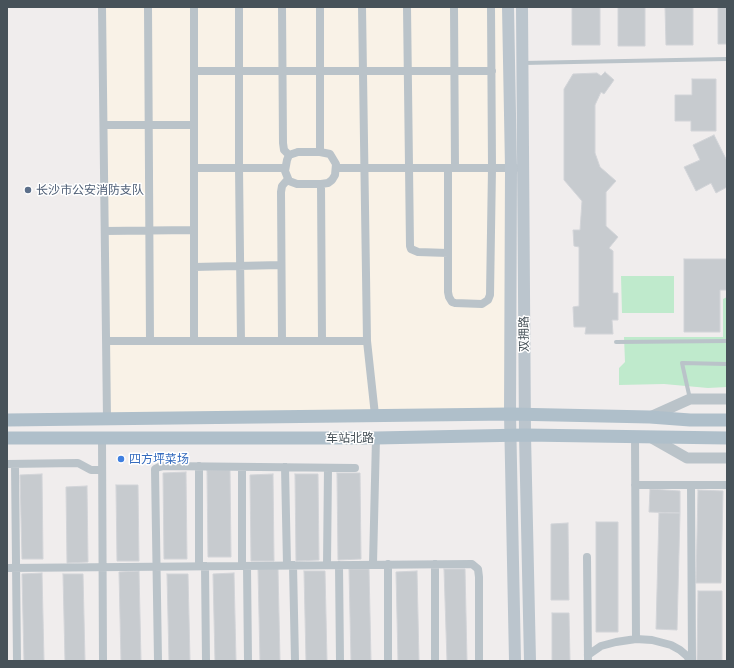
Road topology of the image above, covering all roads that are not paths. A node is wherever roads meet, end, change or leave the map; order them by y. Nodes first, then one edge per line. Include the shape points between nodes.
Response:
1 (102, 7) edge
2 (148, 7) edge
3 (194, 7) edge
4 (239, 7) edge
5 (282, 7) edge
6 (320, 7) edge
7 (362, 7) edge
8 (407, 7) edge
9 (454, 7) edge
10 (491, 7) edge
11 (508, 7) edge
12 (522, 7) edge
13 (727, 59) edge
14 (522, 63) junction
15 (194, 71) junction
16 (239, 71) junction
17 (282, 71) junction
18 (320, 71) junction
19 (363, 71) junction
20 (408, 71) junction
21 (454, 71) junction
22 (492, 71) junction
23 (104, 125) junction
24 (149, 125) junction
25 (194, 125) junction
26 (320, 152) junction
27 (289, 155) junction
28 (194, 168) junction
29 (239, 168) junction
30 (285, 168) junction
31 (336, 168) junction
32 (364, 168) junction
33 (409, 168) junction
34 (452, 168) junction
35 (492, 168) junction
36 (517, 168) junction
37 (288, 179) junction
38 (321, 184) junction
39 (194, 230) junction
40 (105, 231) junction
41 (149, 231) junction
42 (448, 252) junction
43 (281, 265) junction
44 (240, 266) junction
45 (194, 267) junction
46 (106, 341) junction
47 (150, 341) junction
48 (194, 341) junction
49 (241, 341) junction
50 (282, 341) junction
51 (322, 341) junction
52 (368, 341) junction
53 (727, 341) edge
54 (616, 342) dead end
55 (727, 364) edge
56 (690, 399) junction
57 (727, 399) edge
58 (510, 414) junction
59 (376, 415) junction
60 (525, 415) junction
61 (650, 417) junction
62 (108, 419) junction
63 (7, 420) edge
64 (727, 420) edge
65 (510, 435) junction
66 (525, 435) junction
67 (635, 436) junction
68 (650, 436) junction
69 (7, 438) edge
70 (102, 438) junction
71 (376, 438) junction
72 (727, 438) edge
73 (727, 458) edge
74 (11, 464) edge
75 (199, 466) junction
76 (242, 467) junction
77 (285, 467) junction
78 (328, 468) junction
79 (355, 468) dead end
80 (102, 470) junction
81 (635, 485) junction
82 (691, 485) junction
83 (727, 485) edge
84 (587, 557) dead end
85 (373, 564) junction
86 (388, 564) junction
87 (435, 564) junction
88 (290, 565) junction
89 (327, 565) junction
90 (339, 565) junction
91 (202, 566) junction
92 (245, 566) junction
93 (103, 567) junction
94 (156, 567) junction
95 (7, 568) edge
96 (16, 568) junction
97 (636, 639) junction
98 (588, 658) edge
99 (17, 661) edge
100 (103, 661) edge
101 (158, 661) edge
102 (206, 661) edge
103 (248, 661) edge
104 (295, 661) edge
105 (340, 661) edge
106 (388, 661) edge
107 (435, 661) edge
108 (479, 661) edge
109 (515, 661) edge
110 (530, 661) edge
111 (691, 661) edge

1 - 23 street
2 - 24 street
3 - 15 street
4 - 16 street
5 - 17 street
6 - 18 street
7 - 19 street
8 - 20 street
9 - 21 street
10 - 22 street
11 - 36 main road, 双拥路
12 - 14 main road, 双拥路
13 - 14 lane
14 - 36 main road, 双拥路
15 - 16 street
15 - 25 street
16 - 17 street
16 - 29 street
17 - 18 street
17 - 27 street via 283,143 284,150
18 - 19 street
18 - 26 street
19 - 20 street
19 - 32 street
20 - 21 street
20 - 33 street
21 - 22 street
21 - 34 street
22 - 35 street
23 - 24 street
23 - 40 street
24 - 25 street
24 - 41 street
25 - 28 street
26 - 27 street via 298,152
26 - 31 street via 330,154 335,160
27 - 30 street
28 - 29 street
28 - 39 street
29 - 30 street
29 - 44 street
30 - 37 street
31 - 32 street
31 - 38 street via 332,180
32 - 33 street
32 - 52 street
33 - 34 street
33 - 42 street via 411,249 418,252
34 - 35 street
34 - 42 street
35 - 36 street
35 - 42 street via 488,300 482,304 452,302 448,292
36 - 58 main road, 双拥路
36 - 60 main road, 双拥路
37 - 38 street via 297,184
37 - 43 street via 281,192
38 - 51 street
39 - 41 street
39 - 45 street
40 - 41 street
40 - 46 street
41 - 47 street
43 - 44 street
43 - 50 street
44 - 45 street
44 - 49 street
45 - 48 street
46 - 47 street
46 - 62 street
47 - 48 street
48 - 49 street
49 - 50 street
50 - 51 street
51 - 52 street
52 - 59 street
53 - 54 lane
55 - 56 lane via 682,363
56 - 57 street
56 - 61 street
58 - 59 main road, 车站北路
58 - 60 main road, 车站北路
58 - 65 main road, 双拥路
59 - 62 main road, 车站北路
60 - 61 main road, 车站北路
60 - 66 main road, 双拥路
61 - 64 main road, 车站北路
62 - 63 main road, 车站北路
65 - 66 main road, 车站北路
65 - 71 main road, 车站北路
65 - 109 main road, 双拥路
66 - 67 main road, 车站北路
66 - 110 main road, 双拥路
67 - 68 main road, 车站北路
67 - 81 street
68 - 72 main road, 车站北路
68 - 73 street via 687,458
69 - 70 main road, 车站北路
70 - 71 main road, 车站北路
70 - 80 street
71 - 85 street
74 - 80 street via 78,463 91,470
74 - 96 street
75 - 76 street
75 - 91 street
75 - 94 street via 159,466 155,469
76 - 77 street
76 - 92 street
77 - 78 street
77 - 88 street
78 - 79 street
78 - 89 street
80 - 93 street
81 - 82 street
81 - 97 street
82 - 83 street
82 - 111 street
84 - 98 street
85 - 86 street
85 - 90 street
86 - 87 street
86 - 106 street
87 - 107 street
87 - 108 street via 472,564 478,569
88 - 89 street
88 - 92 street
88 - 104 street
89 - 90 street
90 - 105 street
91 - 92 street
91 - 94 street
91 - 102 street
92 - 103 street
93 - 94 street
93 - 96 street
93 - 100 street
94 - 101 street
95 - 96 street
96 - 99 street
97 - 98 street via 601,646
97 - 111 street via 671,645

